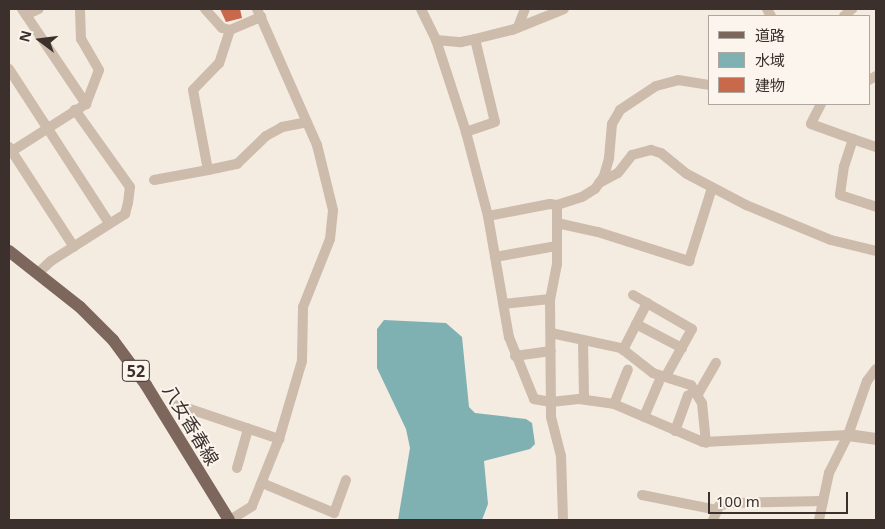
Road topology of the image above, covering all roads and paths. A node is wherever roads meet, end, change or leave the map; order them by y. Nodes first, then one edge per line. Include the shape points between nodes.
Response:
1 (39, 9) edge
2 (80, 9) edge
3 (205, 9) edge
4 (421, 9) edge
5 (524, 9) edge
6 (564, 9) edge
7 (549, 11) edge
8 (24, 12) edge
9 (259, 13) edge
10 (518, 27) junction
11 (230, 30) junction
12 (475, 39) junction
13 (436, 40) junction
14 (9, 69) edge
15 (708, 85) edge
16 (86, 104) junction
17 (820, 105) edge
18 (76, 110) junction
19 (307, 122) junction
20 (48, 128) junction
21 (466, 132) junction
22 (853, 139) junction
23 (876, 147) edge
24 (10, 150) edge
25 (610, 154) junction
26 (630, 158) junction
27 (208, 170) junction
28 (154, 180) dead end
29 (599, 183) junction
30 (712, 188) junction
31 (558, 205) junction
32 (876, 207) edge
33 (488, 216) junction
34 (110, 223) junction
35 (557, 224) junction
36 (557, 246) junction
37 (74, 247) junction
38 (9, 251) edge
39 (876, 251) edge
40 (495, 257) junction
41 (38, 273) junction
42 (633, 295) dead end
43 (550, 299) junction
44 (647, 303) junction
45 (504, 304) junction
46 (636, 324) junction
47 (551, 333) junction
48 (583, 340) junction
49 (682, 348) junction
50 (623, 350) junction
51 (551, 351) junction
52 (515, 356) junction
53 (716, 362) dead end
54 (876, 369) edge
55 (628, 370) dead end
56 (662, 379) junction
57 (693, 395) junction
58 (584, 399) junction
59 (551, 402) junction
60 (614, 404) junction
61 (178, 405) dead end
62 (644, 417) junction
63 (248, 429) junction
64 (675, 431) junction
65 (848, 435) junction
66 (278, 439) junction
67 (876, 439) edge
68 (706, 443) junction
69 (237, 468) dead end
70 (346, 480) dead end
71 (262, 483) junction
72 (642, 495) dead end
73 (823, 501) junction
74 (715, 515) edge
75 (332, 517) edge
76 (229, 520) edge
77 (563, 520) edge
78 (818, 520) edge

1 - 8 street
2 - 16 street via 81,39 99,70
3 - 11 street via 222,28
4 - 13 street
5 - 10 street
6 - 7 street
7 - 10 street
8 - 16 street
9 - 11 street
9 - 19 street
10 - 12 street
11 - 27 street via 218,63 193,90
12 - 13 street via 461,42
12 - 21 street via 495,122
13 - 21 street
14 - 20 street
15 - 25 street via 678,80 637,96 620,110 612,124
16 - 18 street
17 - 22 street via 811,124
18 - 20 street
18 - 34 street via 130,187 125,214
19 - 27 street via 266,136 237,164
19 - 66 street via 317,145 333,210 330,239 303,307 302,361
20 - 24 street
20 - 34 street
21 - 33 street
22 - 23 street
22 - 32 street via 844,166 840,195
24 - 37 street
25 - 26 street
25 - 29 street
26 - 29 street via 618,173
26 - 30 street via 643,150 661,153 687,174
27 - 28 street
29 - 31 street via 582,197
30 - 35 street via 690,261 598,232
30 - 39 street via 831,240
31 - 33 street
31 - 35 street
33 - 40 street
34 - 37 street
35 - 36 street
36 - 40 street
36 - 43 street
37 - 41 street
38 - 41 main road, 八女香春線 / 52
40 - 45 street
41 - 76 main road, 八女香春線 / 52 via 96,321 124,354
42 - 44 street
43 - 45 street
43 - 47 street
44 - 46 street
44 - 49 street via 692,328
45 - 52 street
46 - 49 street
46 - 50 street
47 - 48 street
47 - 51 street
48 - 50 street
48 - 58 street
49 - 56 street
50 - 56 street
51 - 52 street
51 - 59 street
52 - 59 street via 534,399
53 - 57 street
54 - 65 street via 867,381
55 - 60 street
56 - 57 street via 691,385
56 - 62 street
57 - 64 street
57 - 68 street
58 - 59 street
58 - 60 street
59 - 77 street via 551,417 561,456
60 - 62 street
61 - 63 street
62 - 64 street
63 - 66 street
63 - 69 street
64 - 68 street
65 - 67 street
65 - 68 street
65 - 73 street via 829,473
66 - 71 street
70 - 75 street
71 - 75 street
71 - 76 street via 252,506
72 - 74 street
73 - 74 street via 728,503 719,506
73 - 78 street

